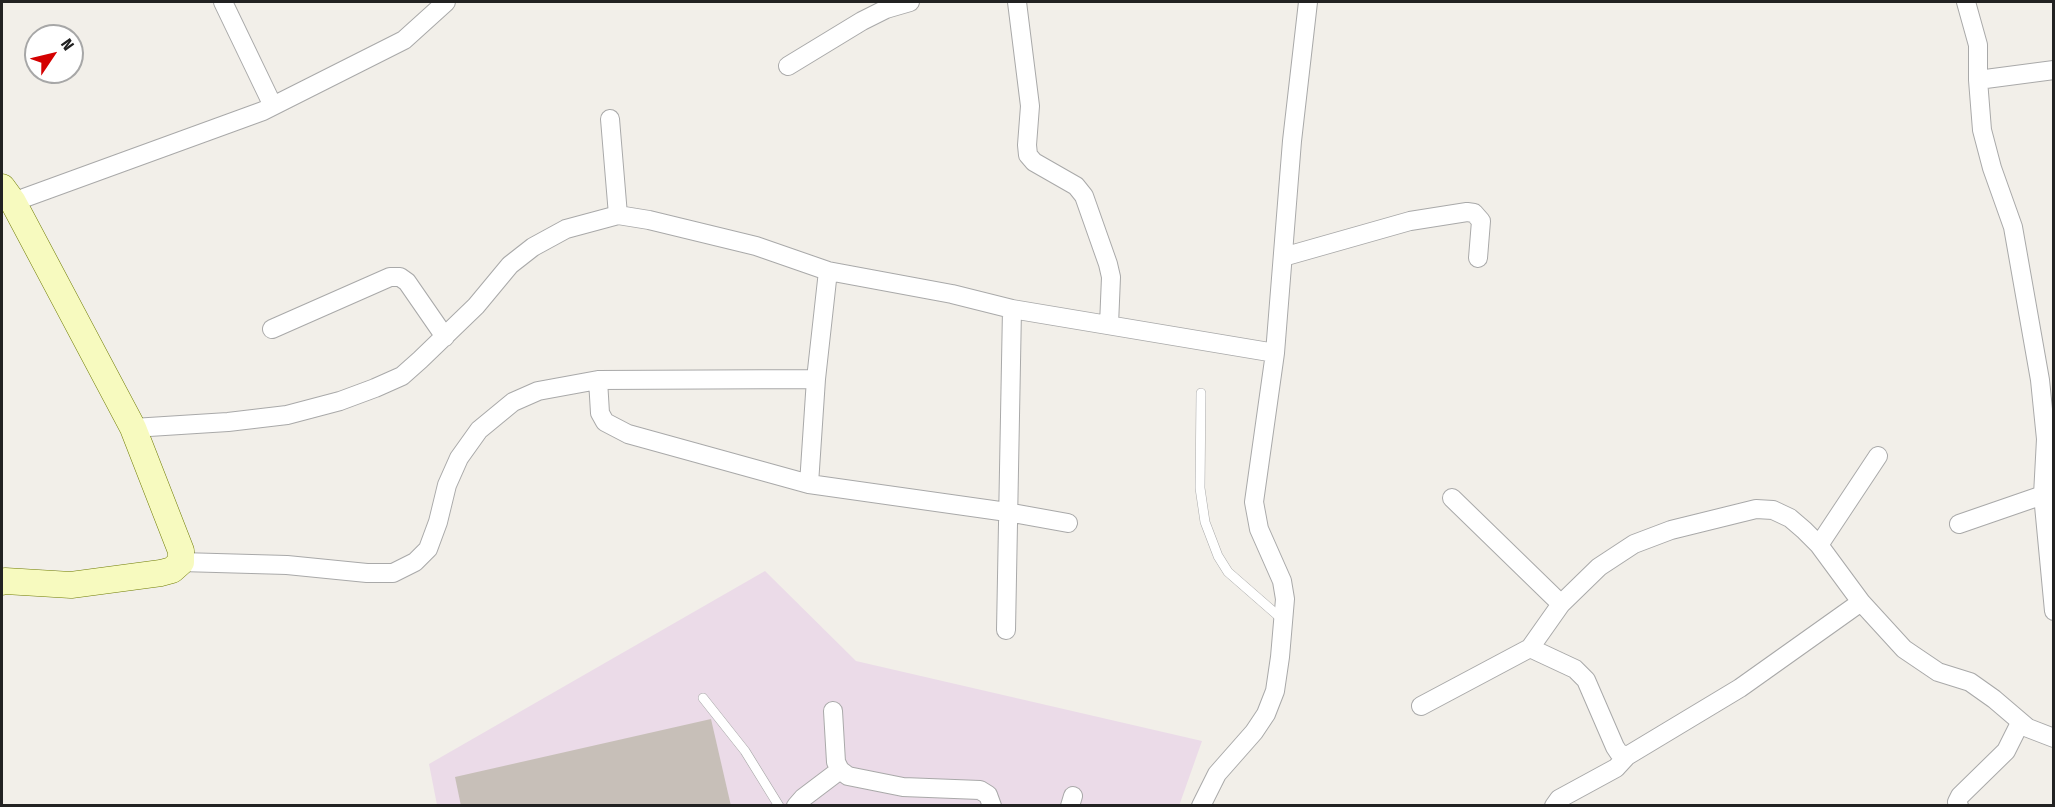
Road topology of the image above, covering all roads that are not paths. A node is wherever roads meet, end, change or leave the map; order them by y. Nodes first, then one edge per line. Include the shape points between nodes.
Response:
1 (223, 2) edge
2 (443, 2) edge
3 (910, 2) edge
4 (1017, 2) edge
5 (1308, 2) edge
6 (1966, 2) edge
7 (788, 66) dead end
8 (2054, 70) edge
9 (1978, 80) junction
10 (273, 106) junction
11 (610, 118) dead end
12 (7, 194) edge
13 (618, 215) junction
14 (1283, 257) junction
15 (1478, 258) dead end
16 (828, 271) junction
17 (1012, 309) junction
18 (1110, 325) junction
19 (272, 329) dead end
20 (445, 337) junction
21 (1275, 353) junction
22 (816, 379) junction
23 (598, 380) junction
24 (1202, 393) dead end
25 (133, 428) junction
26 (1878, 456) dead end
27 (809, 484) junction
28 (2043, 495) junction
29 (1452, 498) dead end
30 (1007, 512) junction
31 (1068, 524) dead end
32 (1959, 524) dead end
33 (1820, 545) junction
34 (2050, 551) edge
35 (181, 562) junction
36 (2, 582) edge
37 (1861, 602) junction
38 (1561, 604) junction
39 (2054, 611) edge
40 (1283, 620) junction
41 (1006, 630) dead end
42 (1530, 648) junction
43 (703, 698) dead end
44 (1421, 706) dead end
45 (833, 711) dead end
46 (2020, 723) junction
47 (2054, 738) edge
48 (1627, 756) junction
49 (840, 770) junction
50 (779, 806) edge
51 (796, 806) edge
52 (992, 806) edge
53 (1201, 806) edge
54 (1554, 806) edge
55 (1959, 806) edge

1 - 10 street
2 - 10 street via 404,40
3 - 7 street via 862,21
4 - 18 street via 1030,106 1028,155 1076,186 1083,196 1108,264
5 - 14 street
6 - 9 street via 1978,45
8 - 9 street
9 - 28 street via 1982,130 2013,227 2040,380 2046,439
10 - 12 street
11 - 13 street
12 - 25 street
13 - 16 street via 756,246
13 - 20 street via 566,229 533,247 510,265
14 - 15 street via 1410,221 1467,212 1481,221
14 - 21 street
16 - 17 street
16 - 22 street
17 - 18 street
17 - 30 street
18 - 21 street
19 - 20 street via 390,277 399,277 407,282
20 - 25 street via 402,376 340,401 287,415
21 - 40 street via 1254,502 1259,529 1282,581
22 - 23 street
22 - 27 street
23 - 27 street via 600,413 612,428
23 - 35 street via 538,391 513,402 479,430 459,458 447,485 428,549 393,573
24 - 40 lane via 1200,488 1205,522 1228,572
25 - 35 street via 178,539
26 - 33 street
27 - 30 street
28 - 32 street
28 - 34 street
29 - 38 street
30 - 31 street
30 - 41 street
33 - 37 street
33 - 38 street via 1790,518 1773,510 1756,509 1671,530 1634,544 1599,567
34 - 39 street
35 - 36 street via 161,573 71,585
37 - 46 street via 1904,649 1938,672 1970,682
37 - 48 street via 1740,688
38 - 42 street
40 - 53 street via 1275,691 1266,714 1218,774
42 - 44 street
42 - 48 street via 1575,669 1586,680 1615,747
43 - 50 lane via 745,751
45 - 49 street via 836,762
46 - 47 street
46 - 55 street via 2006,751 1960,796
48 - 54 street
49 - 51 street
49 - 52 street via 848,776 903,787 980,789 988,795

